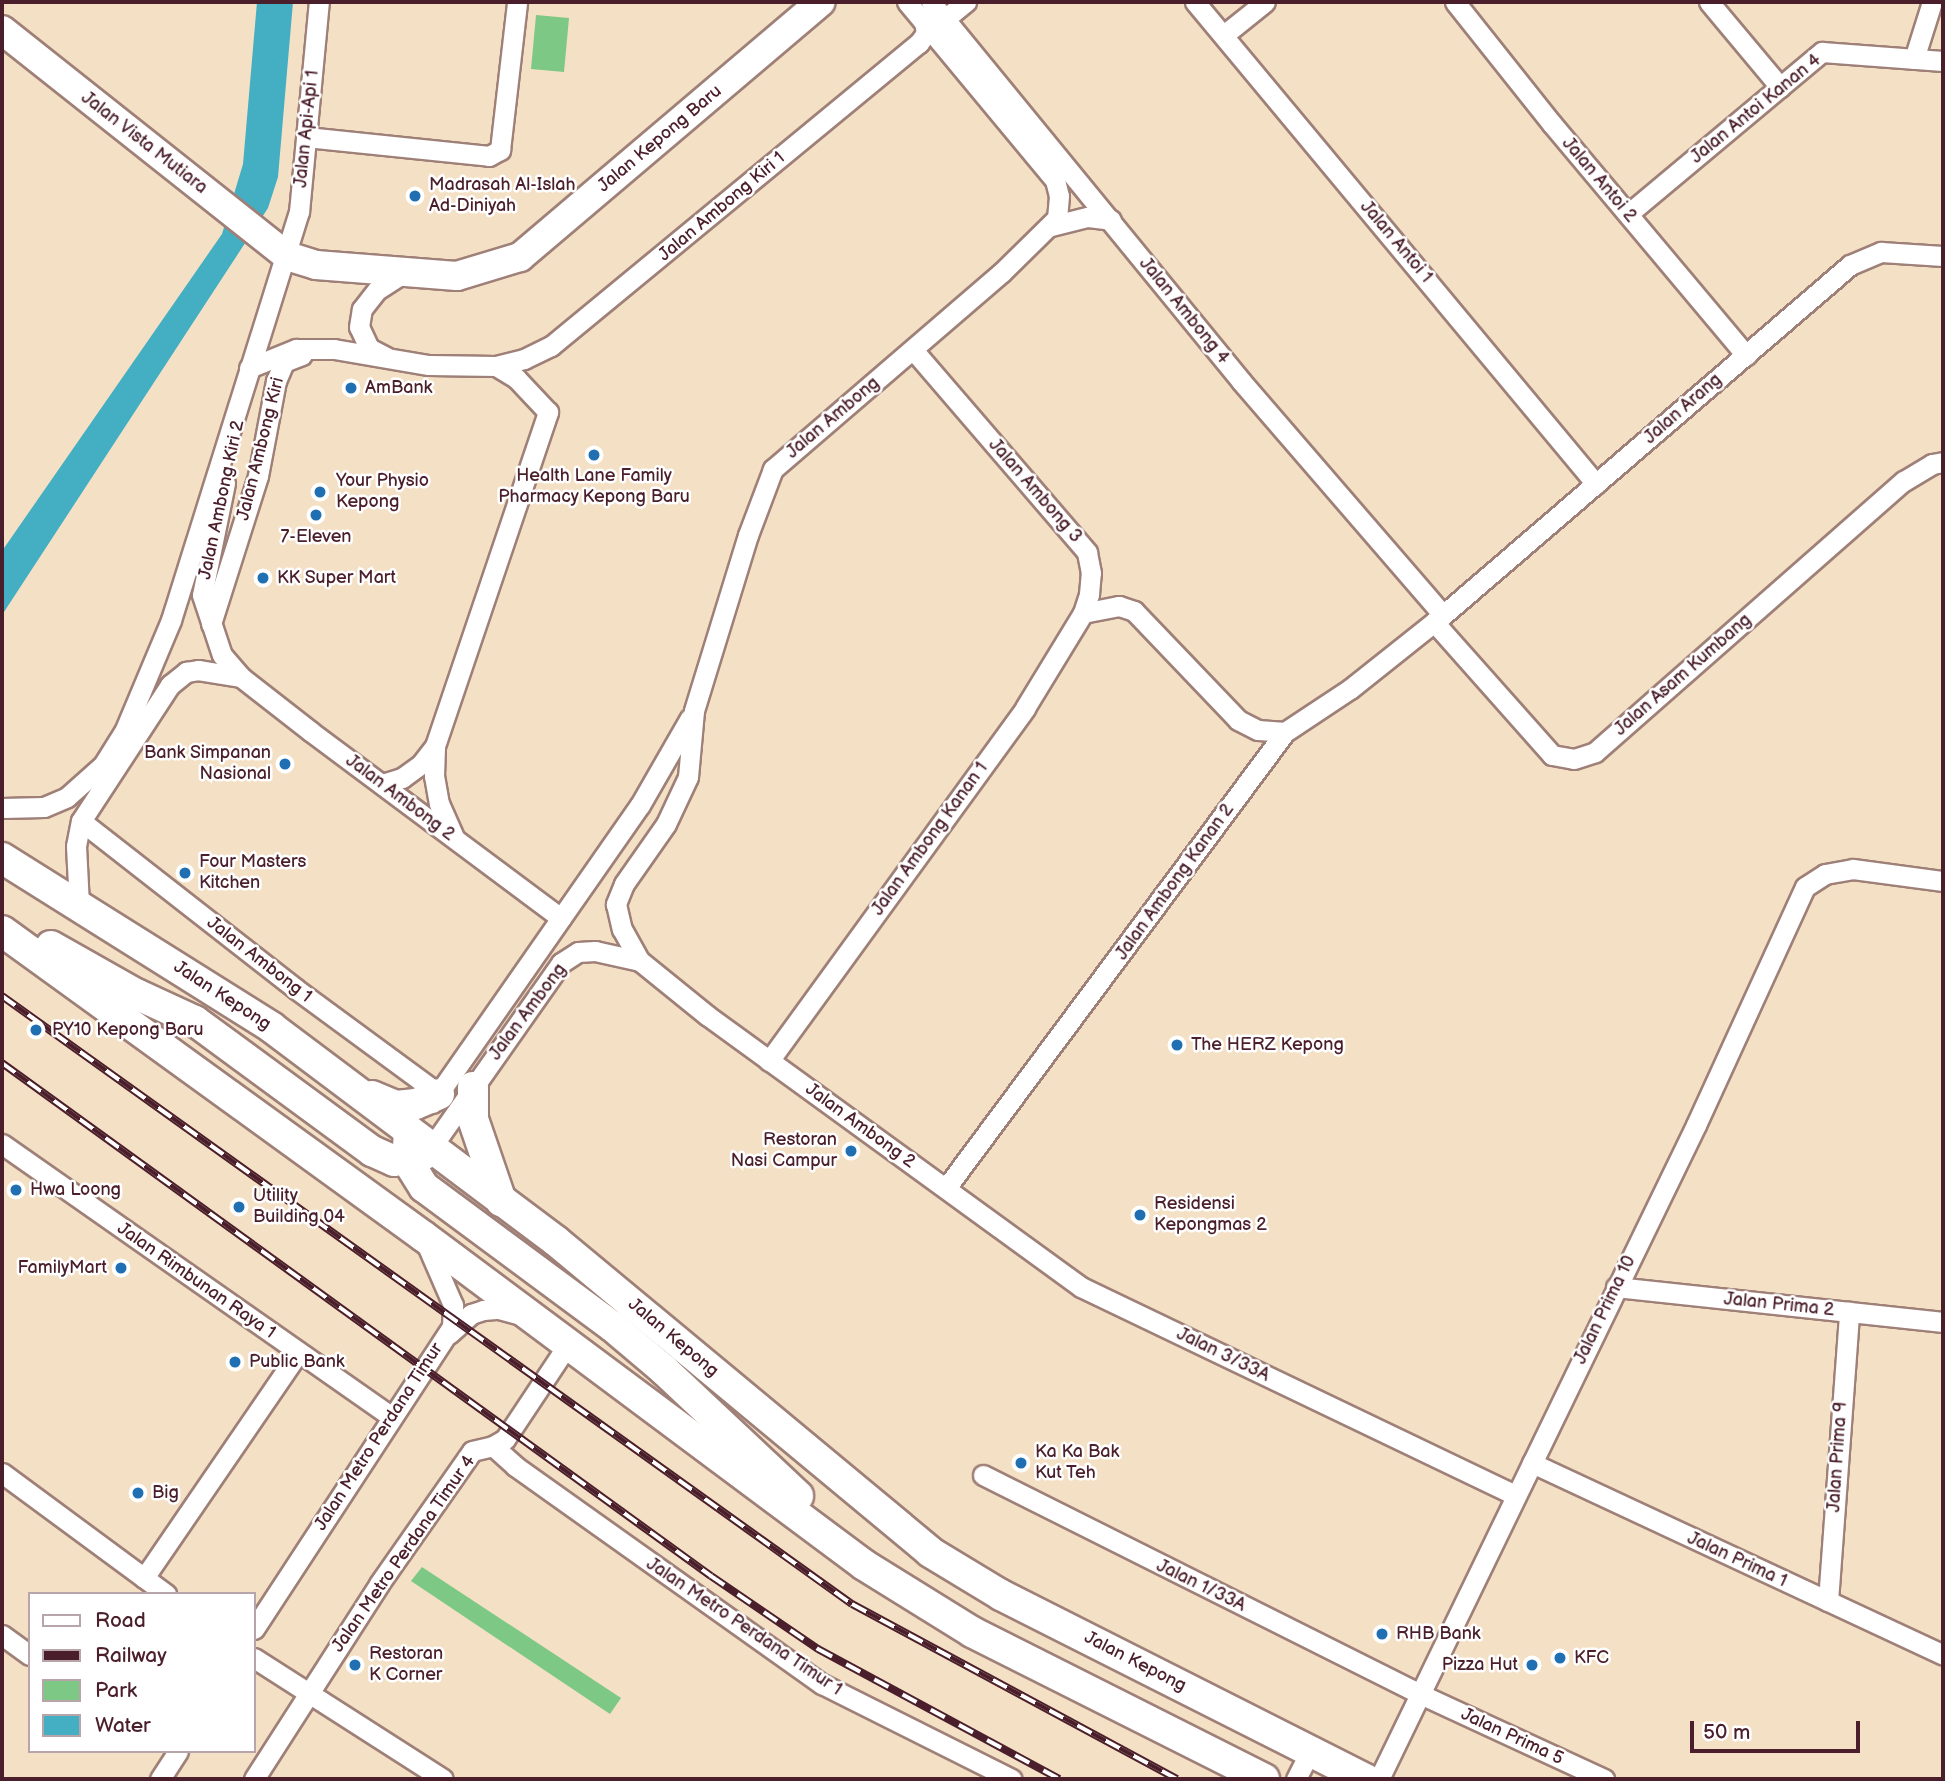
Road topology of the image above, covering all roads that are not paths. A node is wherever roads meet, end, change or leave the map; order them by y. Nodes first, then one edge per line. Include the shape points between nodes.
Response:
1 (319, 2) edge
2 (517, 2) edge
3 (821, 2) edge
4 (906, 2) edge
5 (931, 2) edge
6 (966, 2) edge
7 (1195, 2) edge
8 (1265, 2) edge
9 (1455, 2) edge
10 (1709, 2) edge
11 (1931, 2) edge
12 (946, 18) junction
13 (924, 22) junction
14 (2, 30) edge
15 (1225, 34) junction
16 (1914, 59) junction
17 (1943, 61) edge
18 (1780, 87) junction
19 (306, 137) junction
20 (1628, 214) junction
21 (1111, 220) junction
22 (1051, 226) junction
23 (287, 256) junction
24 (1943, 256) edge
25 (406, 271) junction
26 (334, 349) junction
27 (913, 350) junction
28 (1746, 355) junction
29 (390, 359) junction
30 (496, 366) junction
31 (249, 368) junction
32 (1943, 462) edge
33 (1596, 484) junction
34 (1083, 613) junction
35 (1439, 619) junction
36 (211, 625) junction
37 (241, 677) junction
38 (694, 711) junction
39 (1285, 732) junction
40 (435, 746) junction
41 (382, 784) junction
42 (2, 808) edge
43 (81, 821) junction
44 (454, 838) junction
45 (2, 858) edge
46 (1943, 881) edge
47 (79, 905) junction
48 (561, 918) junction
49 (2, 919) edge
50 (2, 931) edge
51 (640, 961) junction
52 (769, 1061) junction
53 (349, 1087) junction
54 (473, 1087) junction
55 (439, 1094) junction
56 (2, 1144) edge
57 (416, 1147) junction
58 (946, 1188) junction
59 (501, 1202) junction
60 (423, 1236) junction
61 (1616, 1287) junction
62 (1849, 1312) junction
63 (538, 1322) junction
64 (1943, 1322) edge
65 (568, 1344) junction
66 (439, 1346) junction
67 (298, 1353) junction
68 (391, 1416) junction
69 (493, 1447) junction
70 (1532, 1463) junction
71 (2, 1473) edge
72 (983, 1475) dead end
73 (1516, 1495) junction
74 (864, 1564) junction
75 (144, 1578) junction
76 (163, 1592) edge
77 (1828, 1601) junction
78 (256, 1626) edge
79 (2, 1635) edge
80 (28, 1654) edge
81 (1943, 1655) edge
82 (256, 1659) edge
83 (309, 1693) junction
84 (1420, 1694) junction
85 (1155, 1724) junction
86 (177, 1753) edge
87 (1324, 1764) edge
88 (1222, 1777) edge
89 (160, 1779) edge
90 (254, 1779) edge
91 (443, 1779) edge
92 (1012, 1779) edge
93 (1264, 1779) edge
94 (1296, 1779) edge
95 (1366, 1779) edge
96 (1379, 1779) edge
97 (1604, 1779) edge

1 - 19 street, Jalan Api-Api 1
2 - 19 street via 500,150 489,156
3 - 25 street, Jalan Kepong Baru via 520,257 457,276
4 - 13 street
5 - 12 street, Jalan Ambong 4
6 - 12 street
7 - 15 street, Jalan Antoi 1
8 - 15 street
9 - 20 street, Jalan Antoi 2
10 - 18 street
11 - 16 street
12 - 21 street, Jalan Ambong 4
13 - 22 street via 1055,180 1059,196 1057,218
13 - 30 street, Jalan Ambong Kiri 1 via 926,33 919,43 575,329 524,359
14 - 23 street, Jalan Vista Mutiara
15 - 33 street, Jalan Antoi 1
16 - 17 street, Jalan Antoi Kanan 4
16 - 18 street, Jalan Antoi Kanan 4 via 1822,52
18 - 20 street, Jalan Antoi Kanan 4
19 - 23 street, Jalan Api-Api 1 via 299,212
20 - 28 street, Jalan Antoi 2
21 - 22 street via 1088,217
21 - 35 street, Jalan Ambong 4
22 - 27 street, Jalan Ambong
23 - 25 street, Jalan Kepong Baru via 316,265
23 - 31 street, Jalan Ambong Kiri 2
24 - 28 street, Jalan Arang via 1881,252 1850,265
25 - 29 street via 377,290 362,309 359,327 369,348
26 - 29 street, Jalan Ambong Kiri 1
26 - 31 street, Jalan Ambong Kiri 1 via 296,349
26 - 36 street, Jalan Ambong Kiri via 285,362 276,381 258,476
27 - 34 street, Jalan Ambong 3 via 1087,552 1091,573
27 - 38 street, Jalan Ambong via 773,469
28 - 33 street, Jalan Arang
29 - 30 street, Jalan Ambong Kiri 1
30 - 40 street via 516,378 548,412
31 - 36 street, Jalan Ambong Kiri 2 via 202,595
31 - 42 street, Jalan Ambong Kiri 2 via 172,620 124,732 103,765 67,797 44,807
32 - 35 street, Jalan Asam Kumbang via 1904,481 1595,752 1574,759 1552,755
33 - 35 street, Jalan Arang
34 - 39 street via 1119,606 1134,611 1238,720 1258,730
34 - 52 street, Jalan Ambong Kanan 1 via 1025,708
35 - 39 street, Jalan Ambong Kanan 2 via 1350,689
36 - 37 street, Jalan Ambong Kiri 2 via 222,655
37 - 41 street, Jalan Ambong 2
37 - 43 street via 198,670 186,672 170,685
38 - 48 street, Jalan Ambong via 639,805
38 - 51 street, Jalan Ambong via 688,777 666,824 624,884 616,904 622,929
39 - 58 street, Jalan Ambong Kanan 2
40 - 41 street via 402,778
40 - 44 street via 439,804
41 - 44 street, Jalan Ambong 2
43 - 47 street via 76,846
43 - 55 street, Jalan Ambong 1
44 - 48 street, Jalan Ambong 2
45 - 47 main road, Jalan Kepong
46 - 61 street, Jalan Prima 10 via 1853,869 1825,874 1805,887
47 - 53 main road, Jalan Kepong via 271,1027
48 - 55 street, Jalan Ambong
49 - 57 main road via 136,994 195,1021 372,1151 394,1161
50 - 60 main road
51 - 52 street, Jalan Ambong 2
51 - 54 street, Jalan Ambong via 578,951 561,963
52 - 58 street, Jalan Ambong 2
53 - 55 main road via 396,1106
53 - 57 main road, Jalan Kepong
54 - 57 street, Jalan Ambong
54 - 59 main road via 472,1119
55 - 57 street, Jalan Ambong
56 - 67 street, Jalan Rimbunan Raya 1
57 - 59 main road, Jalan Kepong
57 - 74 main road via 424,1187 664,1370 792,1489
58 - 73 street, Jalan 3/33A via 1081,1287
59 - 87 main road, Jalan Kepong via 565,1249 930,1552 1000,1595
60 - 63 main road
60 - 66 street, Jalan Metro Perdana Timur via 453,1305 452,1326
61 - 62 street, Jalan Prima 2
61 - 70 street, Jalan Prima 10
62 - 64 street, Jalan Prima 2
62 - 77 street, Jalan Prima 9
63 - 65 main road
63 - 66 street via 499,1309 484,1310 461,1321
65 - 69 street, Jalan Metro Perdana Timur 4 via 505,1439
65 - 74 main road
66 - 68 street, Jalan Metro Perdana Timur
67 - 68 street, Jalan Rimbunan Raya 1
67 - 75 street
68 - 78 street, Jalan Metro Perdana Timur
69 - 83 street, Jalan Metro Perdana Timur 4 via 472,1451
69 - 92 street, Jalan Metro Perdana Timur 1 via 822,1684
70 - 73 street, Jalan Prima 10
70 - 77 street, Jalan Prima 1
71 - 75 street
72 - 84 street, Jalan 1/33A
73 - 84 street, Jalan Prima 10
74 - 85 main road via 972,1632
75 - 76 street
77 - 81 street, Jalan Prima 1
79 - 80 street
82 - 83 street
83 - 90 street, Jalan Metro Perdana Timur 4
83 - 91 street
84 - 96 street, Jalan Prima 10
84 - 97 street, Jalan Prima 5
85 - 88 main road
85 - 93 main road
86 - 89 street
87 - 94 street
87 - 95 main road, Jalan Kepong

